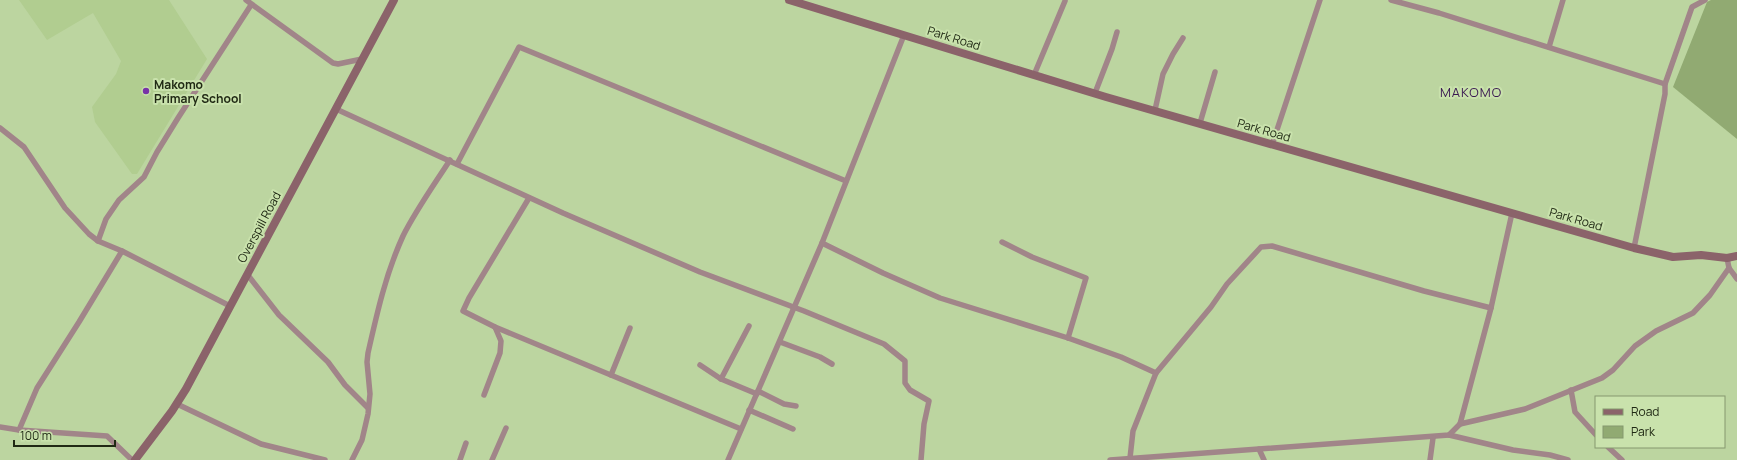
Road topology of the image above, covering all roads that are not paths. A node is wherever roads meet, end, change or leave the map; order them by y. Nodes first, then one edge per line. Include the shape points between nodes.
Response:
1 (246, 0) edge
2 (394, 0) edge
3 (789, 0) edge
4 (1320, 0) edge
5 (1391, 0) edge
6 (1563, 0) edge
7 (1704, 0) edge
8 (1065, 1) dead end
9 (251, 5) junction
10 (1117, 32) dead end
11 (904, 35) junction
12 (1184, 38) dead end
13 (1549, 47) junction
14 (362, 59) junction
15 (1215, 72) dead end
16 (1034, 75) junction
17 (1665, 84) junction
18 (1095, 94) junction
19 (336, 109) junction
20 (1155, 110) junction
21 (1200, 124) junction
22 (0, 128) edge
23 (1272, 145) junction
24 (450, 160) junction
25 (457, 164) junction
26 (846, 181) junction
27 (529, 198) junction
28 (1512, 213) junction
29 (98, 241) junction
30 (1002, 242) dead end
31 (822, 243) junction
32 (1634, 248) junction
33 (122, 251) junction
34 (1737, 256) edge
35 (1727, 258) junction
36 (1729, 268) junction
37 (247, 274) junction
38 (1737, 279) edge
39 (230, 306) junction
40 (795, 307) junction
41 (1491, 308) junction
42 (749, 326) dead end
43 (495, 327) junction
44 (630, 328) dead end
45 (1068, 338) junction
46 (780, 342) junction
47 (832, 364) dead end
48 (700, 365) dead end
49 (1156, 373) junction
50 (611, 375) junction
51 (721, 379) junction
52 (1571, 390) junction
53 (757, 392) junction
54 (484, 395) dead end
55 (177, 404) junction
56 (796, 406) dead end
57 (368, 408) junction
58 (749, 410) junction
59 (1460, 424) junction
60 (0, 427) edge
61 (506, 428) dead end
62 (741, 429) junction
63 (793, 429) dead end
64 (19, 430) junction
65 (1595, 434) edge
66 (1449, 435) junction
67 (1433, 438) junction
68 (466, 443) dead end
69 (1609, 448) edge
70 (1259, 449) junction
71 (1130, 458) junction
72 (134, 460) edge
73 (325, 460) edge
74 (352, 460) edge
75 (460, 460) edge
76 (492, 460) edge
77 (728, 460) edge
78 (921, 460) edge
79 (1110, 460) edge
80 (1264, 460) edge
81 (1430, 460) edge
82 (1568, 460) edge
83 (1622, 460) edge

1 - 9 street
2 - 14 street, Overspill Road
3 - 11 street, Park Road
4 - 23 street
5 - 13 street
6 - 13 street
7 - 17 street via 1692,7
8 - 16 street
9 - 14 street via 333,63
9 - 29 street via 178,118 144,177 118,200 106,219
10 - 18 street
11 - 16 street, Park Road
11 - 26 street
12 - 20 street via 1163,74
13 - 17 street
14 - 19 street, Overspill Road
15 - 21 street
16 - 18 street, Park Road
17 - 32 street
18 - 20 street, Park Road
19 - 24 street
19 - 37 street, Overspill Road
20 - 21 street, Park Road
21 - 23 street, Park Road
22 - 29 street via 24,147 65,208
23 - 28 street, Park Road
24 - 25 street
24 - 57 street via 410,222 389,272 368,353
25 - 26 street via 519,47
25 - 27 street
26 - 31 street
27 - 40 street via 700,272
27 - 43 street via 463,311
28 - 32 street, Park Road
28 - 41 street
29 - 33 street
30 - 45 street via 1086,278
31 - 40 street
31 - 45 street via 940,298
32 - 35 street, Park Road via 1673,257 1701,255
33 - 39 street
33 - 64 street via 37,388
34 - 35 street, Park Road
35 - 36 street
36 - 38 street
36 - 52 street via 1693,314 1656,331 1635,346 1602,378
37 - 39 street, Overspill Road
37 - 57 street via 279,315 328,362 345,385
39 - 55 street, Overspill Road
40 - 46 street
40 - 78 street via 884,344 905,361 905,383 910,390 929,401
41 - 49 street via 1272,246 1261,247 1227,284
41 - 59 street
42 - 51 street
43 - 50 street
43 - 54 street via 501,340 500,353
44 - 50 street
45 - 49 street
46 - 47 street
46 - 53 street
48 - 51 street
49 - 71 street via 1133,431
50 - 62 street
51 - 53 street
52 - 59 street via 1525,409
52 - 65 street via 1575,412
53 - 56 street via 784,404
53 - 58 street
55 - 72 street, Overspill Road
55 - 73 street via 261,444
57 - 74 street via 362,440
58 - 62 street
58 - 63 street
59 - 66 street
60 - 64 street
61 - 76 street
62 - 77 street
64 - 72 street via 107,436
66 - 67 street
66 - 82 street
67 - 70 street
67 - 81 street
68 - 75 street
69 - 83 street
70 - 71 street
70 - 80 street
71 - 79 street

